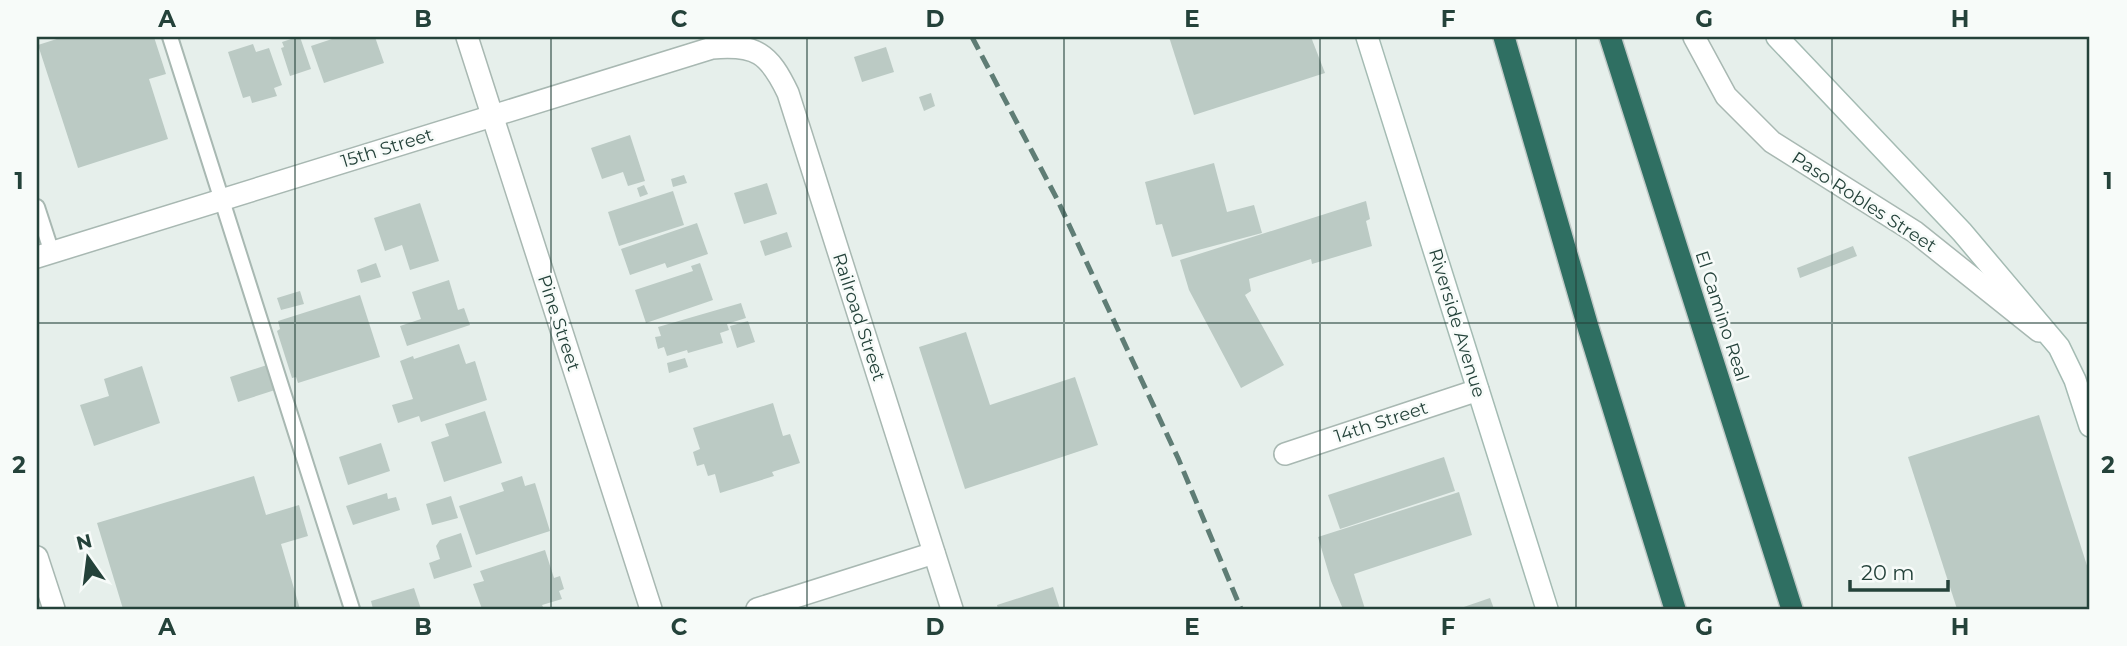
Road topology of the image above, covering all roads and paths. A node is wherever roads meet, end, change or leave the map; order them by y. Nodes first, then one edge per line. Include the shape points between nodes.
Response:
1 (170, 37) edge
2 (467, 37) edge
3 (1367, 37) edge
4 (1504, 37) edge
5 (1610, 37) edge
6 (1694, 37) edge
7 (1777, 37) edge
8 (738, 45) joint
9 (493, 116) junction
10 (223, 198) junction
11 (37, 207) edge
12 (44, 255) edge
13 (2059, 347) junction
14 (1478, 390) junction
15 (2090, 426) edge
16 (1285, 454) dead end
17 (934, 553) junction
18 (37, 556) edge
19 (54, 609) edge
20 (352, 609) edge
21 (650, 609) edge
22 (757, 609) edge
23 (952, 609) edge
24 (1547, 609) edge
25 (1675, 609) edge
26 (1792, 609) edge

1 - 10 lane
2 - 9 street, Pine Street
3 - 14 street, Riverside Avenue
4 - 25 highway
5 - 26 highway, El Camino Real
6 - 13 street, Paso Robles Street via 1726,96 1772,142 1915,232
7 - 13 street, Paso Robles Street via 1962,232
8 - 9 street, 15th Street via 712,48
8 - 17 street, Railroad Street via 757,52 776,68 788,93
9 - 10 street, 15th Street
9 - 21 street, Pine Street
10 - 12 street, 15th Street
10 - 20 lane
11 - 12 lane
13 - 15 street, Paso Robles Street
14 - 16 street, 14th Street
14 - 24 street, Riverside Avenue
17 - 22 street
17 - 23 street, Railroad Street
18 - 19 street

